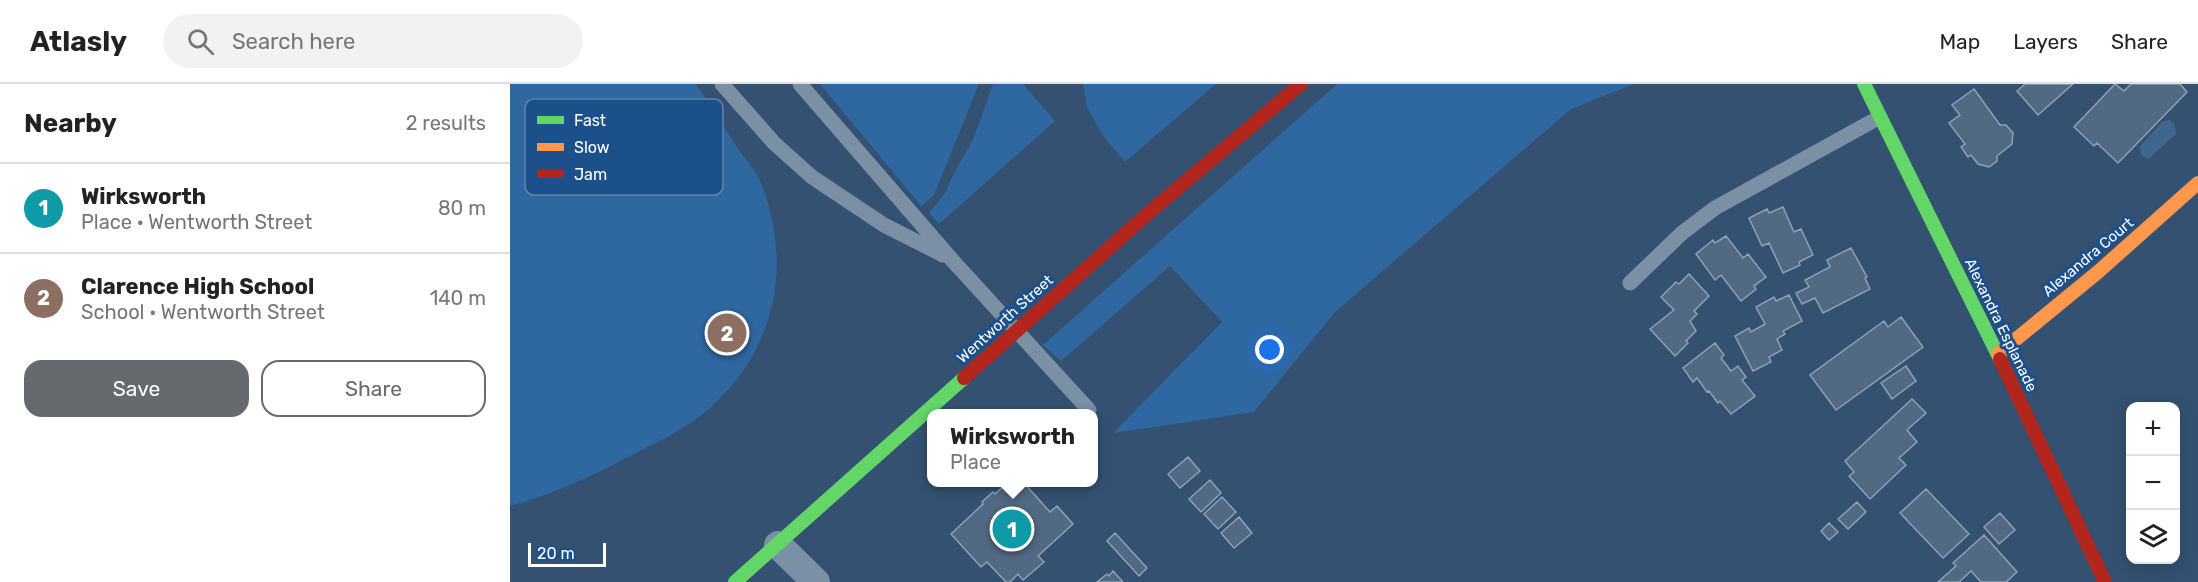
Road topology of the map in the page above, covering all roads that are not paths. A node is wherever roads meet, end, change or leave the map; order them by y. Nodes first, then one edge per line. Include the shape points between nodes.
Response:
1 (722, 84) edge
2 (800, 84) edge
3 (1301, 84) edge
4 (1864, 84) edge
5 (1880, 117) junction
6 (2198, 183) edge
7 (953, 261) junction
8 (1630, 283) dead end
9 (1017, 330) junction
10 (1998, 354) junction
11 (929, 409) edge
12 (1088, 409) edge
13 (927, 411) edge
14 (778, 545) junction
15 (735, 582) edge
16 (816, 582) edge
17 (2105, 582) edge

1 - 7 lane via 774,143 812,177 884,225
2 - 7 lane
3 - 9 street, Wentworth Street
4 - 5 street, Alexandra Esplanade
5 - 8 lane via 1715,208
5 - 10 street, Alexandra Esplanade
6 - 10 street, Alexandra Court
7 - 9 lane
9 - 11 street, Wentworth Street
9 - 12 lane
10 - 17 street, Alexandra Esplanade
13 - 14 street, Wentworth Street
14 - 15 street, Wentworth Street
14 - 16 street

